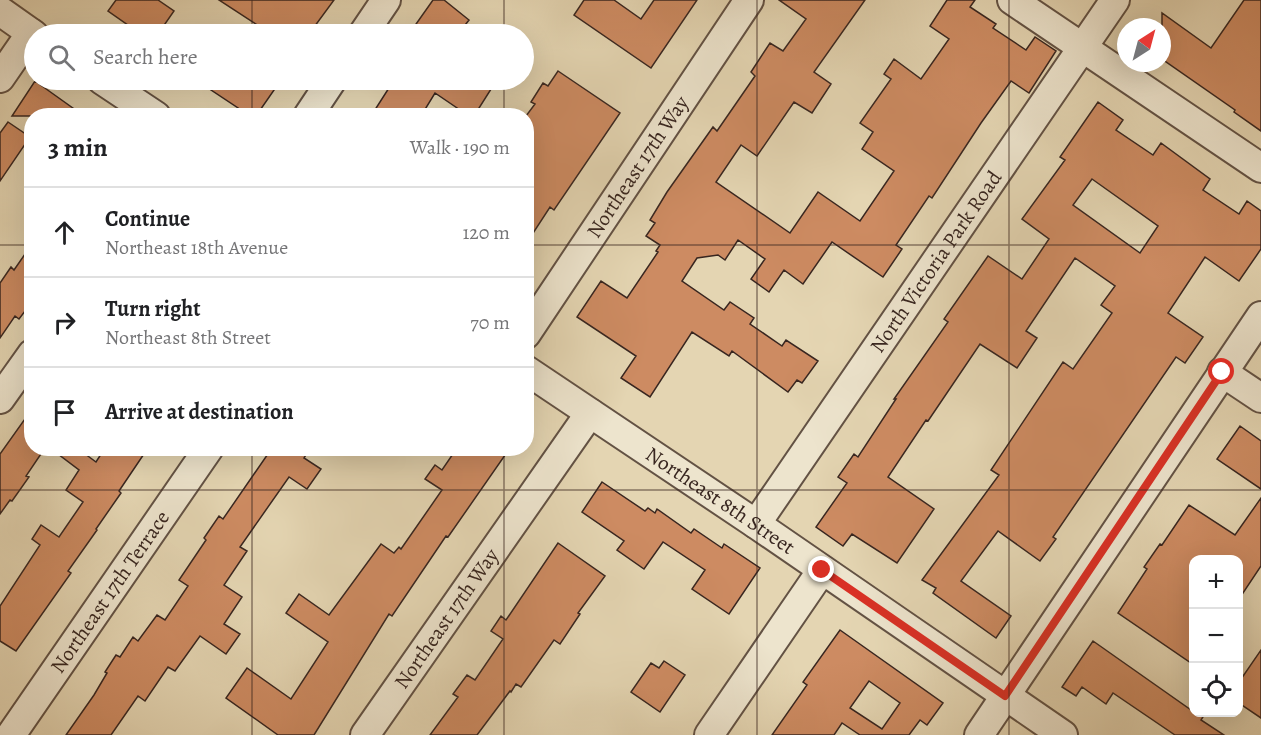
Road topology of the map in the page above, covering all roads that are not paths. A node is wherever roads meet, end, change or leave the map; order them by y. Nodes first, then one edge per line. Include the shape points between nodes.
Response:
1 (386, 0) edge
2 (749, 0) edge
3 (1012, 0) edge
4 (1116, 0) edge
5 (8, 9) edge
6 (370, 24) edge
7 (24, 25) edge
8 (24, 46) edge
9 (1082, 49) junction
10 (0, 78) edge
11 (117, 90) edge
12 (325, 90) edge
13 (144, 108) edge
14 (313, 108) edge
15 (1261, 168) edge
16 (1261, 316) edge
17 (534, 322) edge
18 (24, 365) edge
19 (1222, 372) junction
20 (534, 375) edge
21 (1261, 398) edge
22 (0, 399) edge
23 (590, 413) junction
24 (203, 456) edge
25 (756, 524) junction
26 (822, 570) junction
27 (1005, 696) junction
28 (11, 735) edge
29 (365, 735) edge
30 (709, 735) edge
31 (979, 735) edge
32 (1063, 735) edge

1 - 6 street
2 - 17 street, Northeast 17th Way
3 - 9 street
4 - 9 street, North Victoria Park Road
5 - 7 street
8 - 10 street
9 - 15 street
9 - 25 street, North Victoria Park Road
11 - 13 street
12 - 14 street
16 - 19 street
18 - 22 street
19 - 21 street
19 - 27 street
20 - 23 street, Northeast 8th Street
23 - 25 street, Northeast 8th Street
23 - 29 street, Northeast 17th Way
24 - 28 street, Northeast 17th Terrace
25 - 26 street, Northeast 8th Street
26 - 27 street, Northeast 8th Street
26 - 30 street
27 - 31 street
27 - 32 street, Northeast 8th Street

